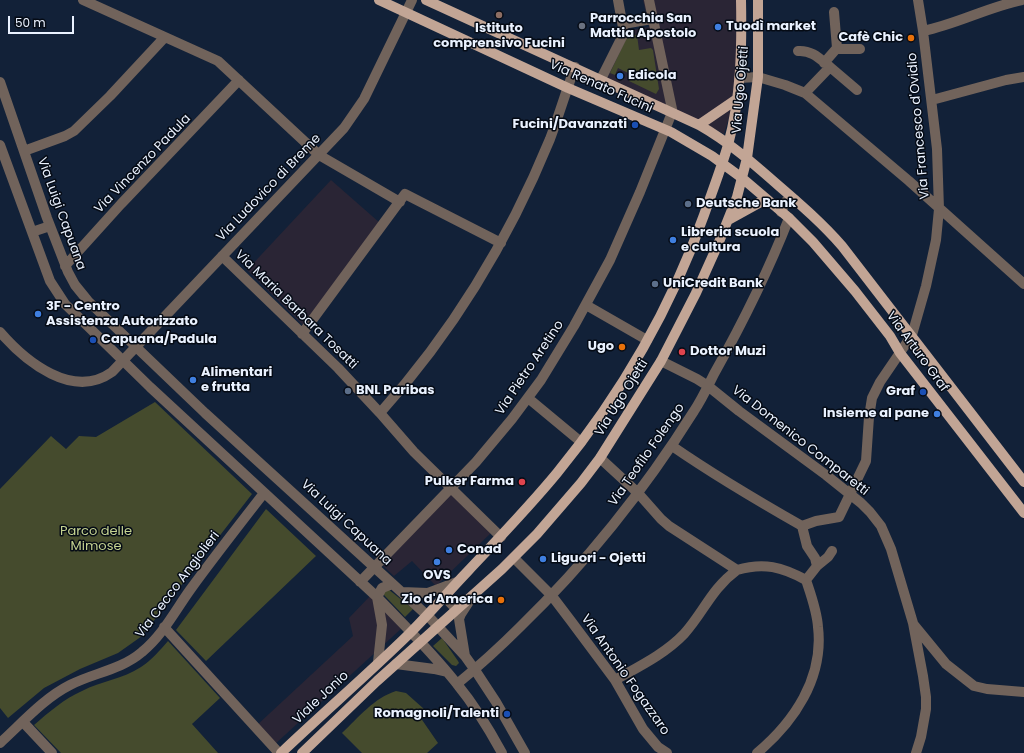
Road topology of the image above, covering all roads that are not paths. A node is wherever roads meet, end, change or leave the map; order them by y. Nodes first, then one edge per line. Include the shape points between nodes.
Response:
1 (83, 0) edge
2 (379, 0) edge
3 (412, 0) edge
4 (426, 0) edge
5 (618, 0) edge
6 (649, 0) edge
7 (740, 0) edge
8 (758, 0) edge
9 (918, 0) edge
10 (1022, 0) edge
11 (406, 12) junction
12 (834, 12) dead end
13 (652, 18) junction
14 (623, 24) junction
15 (923, 31) junction
16 (164, 38) junction
17 (836, 49) junction
18 (860, 49) dead end
19 (798, 52) dead end
20 (827, 65) junction
21 (575, 67) junction
22 (758, 77) junction
23 (1024, 77) edge
24 (739, 78) junction
25 (601, 79) junction
26 (240, 80) junction
27 (0, 82) edge
28 (568, 88) junction
29 (857, 90) dead end
30 (805, 93) junction
31 (737, 99) junction
32 (932, 100) junction
33 (672, 112) junction
34 (699, 125) junction
35 (665, 130) junction
36 (728, 144) junction
37 (0, 145) edge
38 (24, 151) junction
39 (319, 155) junction
40 (748, 158) junction
41 (722, 163) junction
42 (742, 178) junction
43 (402, 198) junction
44 (766, 199) junction
45 (795, 200) junction
46 (940, 209) junction
47 (785, 215) junction
48 (728, 220) junction
49 (50, 226) junction
50 (32, 232) junction
51 (501, 243) junction
52 (222, 256) junction
53 (66, 266) junction
54 (1024, 284) edge
55 (586, 305) junction
56 (0, 332) edge
57 (302, 334) junction
58 (912, 335) junction
59 (647, 340) junction
60 (136, 347) junction
61 (900, 353) junction
62 (122, 361) junction
63 (660, 361) junction
64 (708, 386) junction
65 (528, 398) junction
66 (380, 413) junction
67 (581, 442) junction
68 (672, 446) junction
69 (600, 458) junction
70 (1024, 482) edge
71 (451, 489) junction
72 (264, 493) junction
73 (638, 493) junction
74 (850, 493) junction
75 (1024, 513) edge
76 (802, 526) junction
77 (501, 537) junction
78 (832, 551) dead end
79 (514, 558) junction
80 (817, 566) junction
81 (374, 568) junction
82 (737, 570) junction
83 (806, 580) junction
84 (360, 582) junction
85 (457, 582) junction
86 (392, 584) junction
87 (402, 592) junction
88 (444, 596) junction
89 (552, 596) junction
90 (377, 597) junction
91 (472, 597) junction
92 (457, 610) junction
93 (427, 615) junction
94 (913, 623) junction
95 (164, 627) junction
96 (438, 627) junction
97 (411, 632) junction
98 (421, 643) junction
99 (465, 656) junction
100 (378, 662) junction
101 (396, 664) junction
102 (475, 670) junction
103 (447, 672) junction
104 (615, 680) junction
105 (457, 684) junction
106 (1024, 692) edge
107 (23, 722) junction
108 (0, 743) edge
109 (52, 753) edge
110 (280, 753) edge
111 (302, 753) edge
112 (502, 753) edge
113 (525, 753) edge
114 (667, 753) edge
115 (757, 753) edge
116 (916, 753) edge

1 - 16 street
2 - 11 main road, Via Renato Fucini
3 - 11 street, Via Ludovico di Breme
4 - 21 main road, Via Renato Fucini
5 - 14 street
6 - 13 street
7 - 24 main road, Via Ugo Ojetti via 742,29
8 - 22 main road, Via Ugo Ojetti
9 - 15 street, Via Francesco d'Ovidio
10 - 15 street
11 - 28 main road, Via Renato Fucini
11 - 39 street, Via Ludovico di Breme via 360,107
12 - 17 street
13 - 14 street
13 - 33 street
14 - 25 street via 623,36
15 - 32 street, Via Francesco d'Ovidio
16 - 26 street via 218,61
16 - 38 street via 74,131
17 - 18 street
17 - 20 street
19 - 20 street via 811,53
20 - 29 street
20 - 30 street
21 - 25 main road, Via Renato Fucini
21 - 28 street
22 - 24 street
22 - 30 street via 785,84
22 - 40 main road, Via Ugo Ojetti
23 - 32 street
24 - 31 main road, Via Ugo Ojetti
25 - 33 main road, Via Renato Fucini
26 - 39 street
26 - 53 street, Via Vincenzo Padula via 121,204
27 - 38 street, Via Luigi Capuana
28 - 35 main road, Via Renato Fucini
28 - 51 street via 550,138
30 - 46 street
31 - 34 main road
31 - 36 main road, Via Ugo Ojetti
32 - 46 street, Via Francesco d'Ovidio
33 - 34 main road, Via Renato Fucini
33 - 35 street, Via Pietro Aretino
34 - 36 main road, Via Renato Fucini
35 - 41 main road, Via Renato Fucini
35 - 55 street, Via Pietro Aretino via 623,233
36 - 40 main road, Via Renato Fucini
36 - 41 main road, Via Ugo Ojetti
37 - 50 street
38 - 49 street, Via Luigi Capuana
39 - 43 street
39 - 52 street, Via Ludovico di Breme
40 - 42 main road, Via Ugo Ojetti
40 - 45 main road, Via Arturo Graf
41 - 42 main road, Via Renato Fucini
41 - 59 main road, Via Ugo Ojetti via 680,277
42 - 44 main road, Via Arturo Graf
42 - 48 main road, Via Ugo Ojetti
43 - 51 street
43 - 57 street
44 - 47 main road, Via Arturo Graf
44 - 48 main road
45 - 47 street via 786,202
45 - 58 main road, Via Arturo Graf via 842,246
46 - 54 street
46 - 58 street, Via Francesco d'Ovidio via 933,256
47 - 61 main road, Via Arturo Graf via 824,254 890,336
47 - 64 street, Via Teofilo Folengo via 761,283
48 - 63 main road, Via Ugo Ojetti via 703,278
49 - 50 street
49 - 53 street, Via Luigi Capuana
50 - 62 street via 50,281 58,295
51 - 66 street via 440,339
52 - 57 street, Via Maria Barbara Tosatti
52 - 60 street, Via Ludovico di Breme
53 - 60 street, Via Luigi Capuana via 79,290
55 - 59 street
55 - 65 street, Via Pietro Aretino
56 - 62 street, Via Ludovico di Breme via 29,359 59,378 71,381 87,382 100,379 112,372
57 - 66 street, Via Maria Barbara Tosatti
58 - 61 street, Via Francesco d'Ovidio
58 - 70 main road, Via Arturo Graf
59 - 67 main road, Via Ugo Ojetti
60 - 62 street, Via Ludovico di Breme
60 - 81 street, Via Luigi Capuana
61 - 74 street, Via Francesco d'Ovidio via 872,398 866,461
61 - 75 main road, Via Arturo Graf
62 - 72 street
63 - 64 street, Via Domenico Comparetti
63 - 69 main road, Via Ugo Ojetti
64 - 68 street, Via Teofilo Folengo
64 - 74 street, Via Domenico Comparetti
65 - 67 street
65 - 71 street, Via Pietro Aretino
66 - 71 street, Via Maria Barbara Tosatti
67 - 77 main road, Via Ugo Ojetti
68 - 73 street, Via Teofilo Folengo
68 - 76 street via 699,466
69 - 73 street
69 - 79 main road, Via Ugo Ojetti
71 - 77 street, Via Maria Barbara Tosatti
71 - 81 street, Via Pietro Aretino
72 - 84 street
72 - 95 street, Via Cecco Angiolieri
73 - 82 street via 669,526
73 - 89 street, Via Teofilo Folengo
74 - 76 street, Via Francesco d'Ovidio via 840,521 816,520
74 - 94 street, Via Domenico Comparetti via 870,512 884,532
76 - 80 street via 807,546
77 - 85 main road, Via Ugo Ojetti
78 - 80 street
79 - 89 street, Via Antonio Fogazzaro
79 - 91 main road, Via Ugo Ojetti
80 - 83 street
81 - 84 street, Via Pietro Aretino
81 - 86 street, Via Luigi Capuana
82 - 83 street via 754,566 773,567 790,571
82 - 104 street via 715,590 679,639
83 - 115 street via 819,629 814,674 807,693 796,710
84 - 90 street
85 - 87 street via 428,593
85 - 88 main road, Via Ugo Ojetti
86 - 87 street
86 - 90 street, Via Luigi Capuana via 382,588
87 - 93 street
88 - 92 street
88 - 93 main road, Via Ugo Ojetti
89 - 102 street, Via Teofilo Folengo
89 - 104 street, Via Antonio Fogazzaro
90 - 97 street
90 - 100 street via 382,625
91 - 92 main road, Via Ugo Ojetti
91 - 99 street via 459,619
92 - 96 main road, Via Ugo Ojetti
93 - 96 street
93 - 97 main road, Viale Jonio
94 - 106 street via 941,659 974,686 987,690
94 - 116 street, Via Domenico Comparetti via 926,697 924,721
95 - 107 street, Via Cecco Angiolieri via 149,646 134,658 62,689
95 - 110 street
96 - 98 main road, Viale Jonio
96 - 99 street
97 - 98 street
97 - 100 main road, Viale Jonio
98 - 101 main road, Viale Jonio
98 - 103 street
99 - 102 street
100 - 110 main road, Viale Jonio
101 - 103 street
101 - 111 main road, Viale Jonio
102 - 105 street, Via Teofilo Folengo
102 - 113 street
103 - 105 street
104 - 114 street, Via Antonio Fogazzaro via 643,729 658,747
105 - 112 street via 480,715
107 - 108 street, Via Cecco Angiolieri
107 - 109 street

